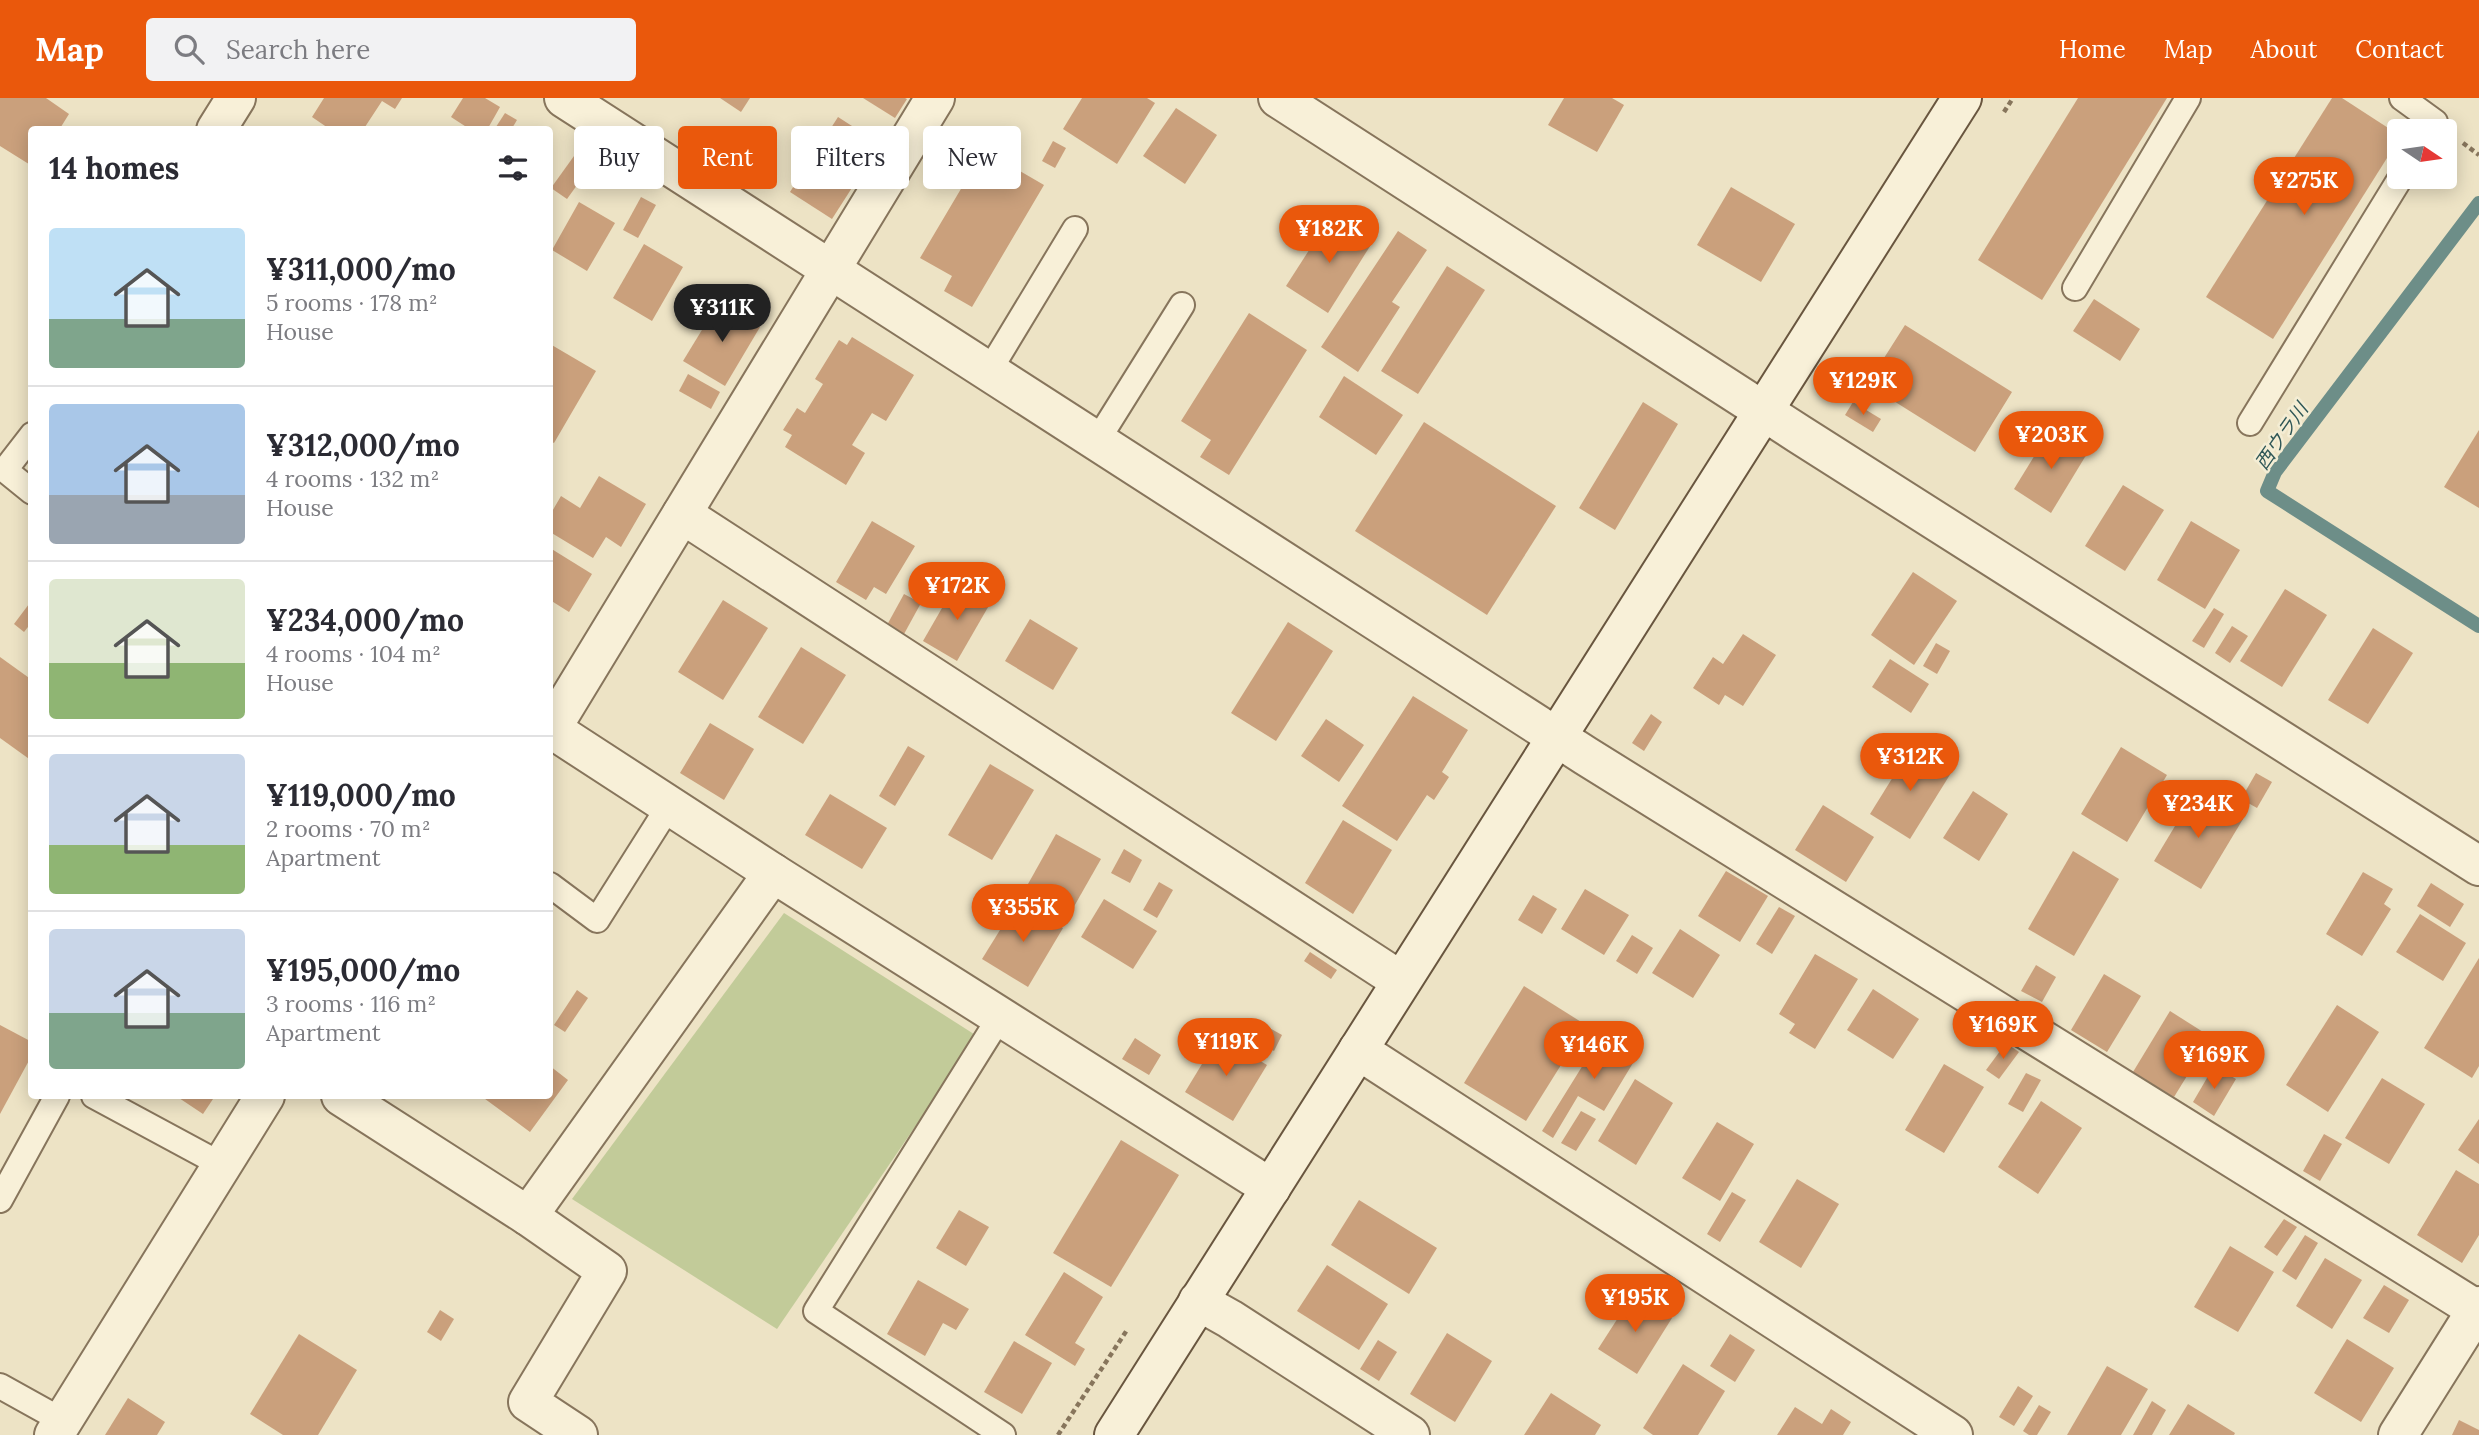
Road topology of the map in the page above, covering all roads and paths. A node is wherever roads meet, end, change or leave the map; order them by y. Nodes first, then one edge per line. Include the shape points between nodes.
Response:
1 (236, 98) edge
2 (564, 98) edge
3 (935, 98) edge
4 (1278, 98) edge
5 (1962, 98) edge
6 (2188, 98) edge
7 (2402, 98) edge
8 (2431, 119) edge
9 (218, 126) edge
10 (2394, 189) edge
11 (1075, 229) dead end
12 (832, 270) junction
13 (2075, 288) dead end
14 (1182, 305) dead end
15 (989, 371) junction
16 (1763, 411) junction
17 (2250, 423) dead end
18 (28, 440) edge
19 (1097, 441) junction
20 (28, 489) edge
21 (682, 514) junction
22 (553, 724) edge
23 (553, 731) edge
24 (1556, 737) junction
25 (669, 806) junction
26 (2479, 866) edge
27 (773, 873) junction
28 (553, 887) edge
29 (1401, 981) junction
30 (1000, 1017) junction
31 (1358, 1050) junction
32 (55, 1099) edge
33 (100, 1099) edge
34 (263, 1099) edge
35 (346, 1099) edge
36 (222, 1165) junction
37 (1270, 1188) junction
38 (0, 1200) edge
39 (528, 1216) junction
40 (1198, 1301) junction
41 (2478, 1308) edge
42 (0, 1387) edge
43 (58, 1428) edge
44 (578, 1435) edge
45 (1003, 1435) edge
46 (1114, 1435) edge
47 (1410, 1435) edge
48 (1953, 1435) edge
49 (2398, 1435) edge

1 - 9 street
2 - 12 street
3 - 12 street
4 - 16 street
5 - 16 street
6 - 13 lane
7 - 8 lane
10 - 17 lane
11 - 15 lane
12 - 15 street
12 - 21 street
14 - 19 lane
15 - 19 street
16 - 24 street
16 - 26 street
18 - 20 lane via 5,470
19 - 24 street
21 - 22 street
21 - 29 street
23 - 25 street
24 - 29 street
24 - 41 street
25 - 27 street
25 - 28 lane via 597,920
27 - 30 street
27 - 39 street
29 - 31 street
30 - 37 street
30 - 45 lane via 816,1311
31 - 37 street
31 - 48 street
32 - 38 lane
33 - 36 lane
34 - 36 street
35 - 39 street
36 - 43 street
37 - 40 street
39 - 44 street via 607,1271 528,1402
40 - 46 street
40 - 47 street
41 - 49 street
42 - 43 lane

